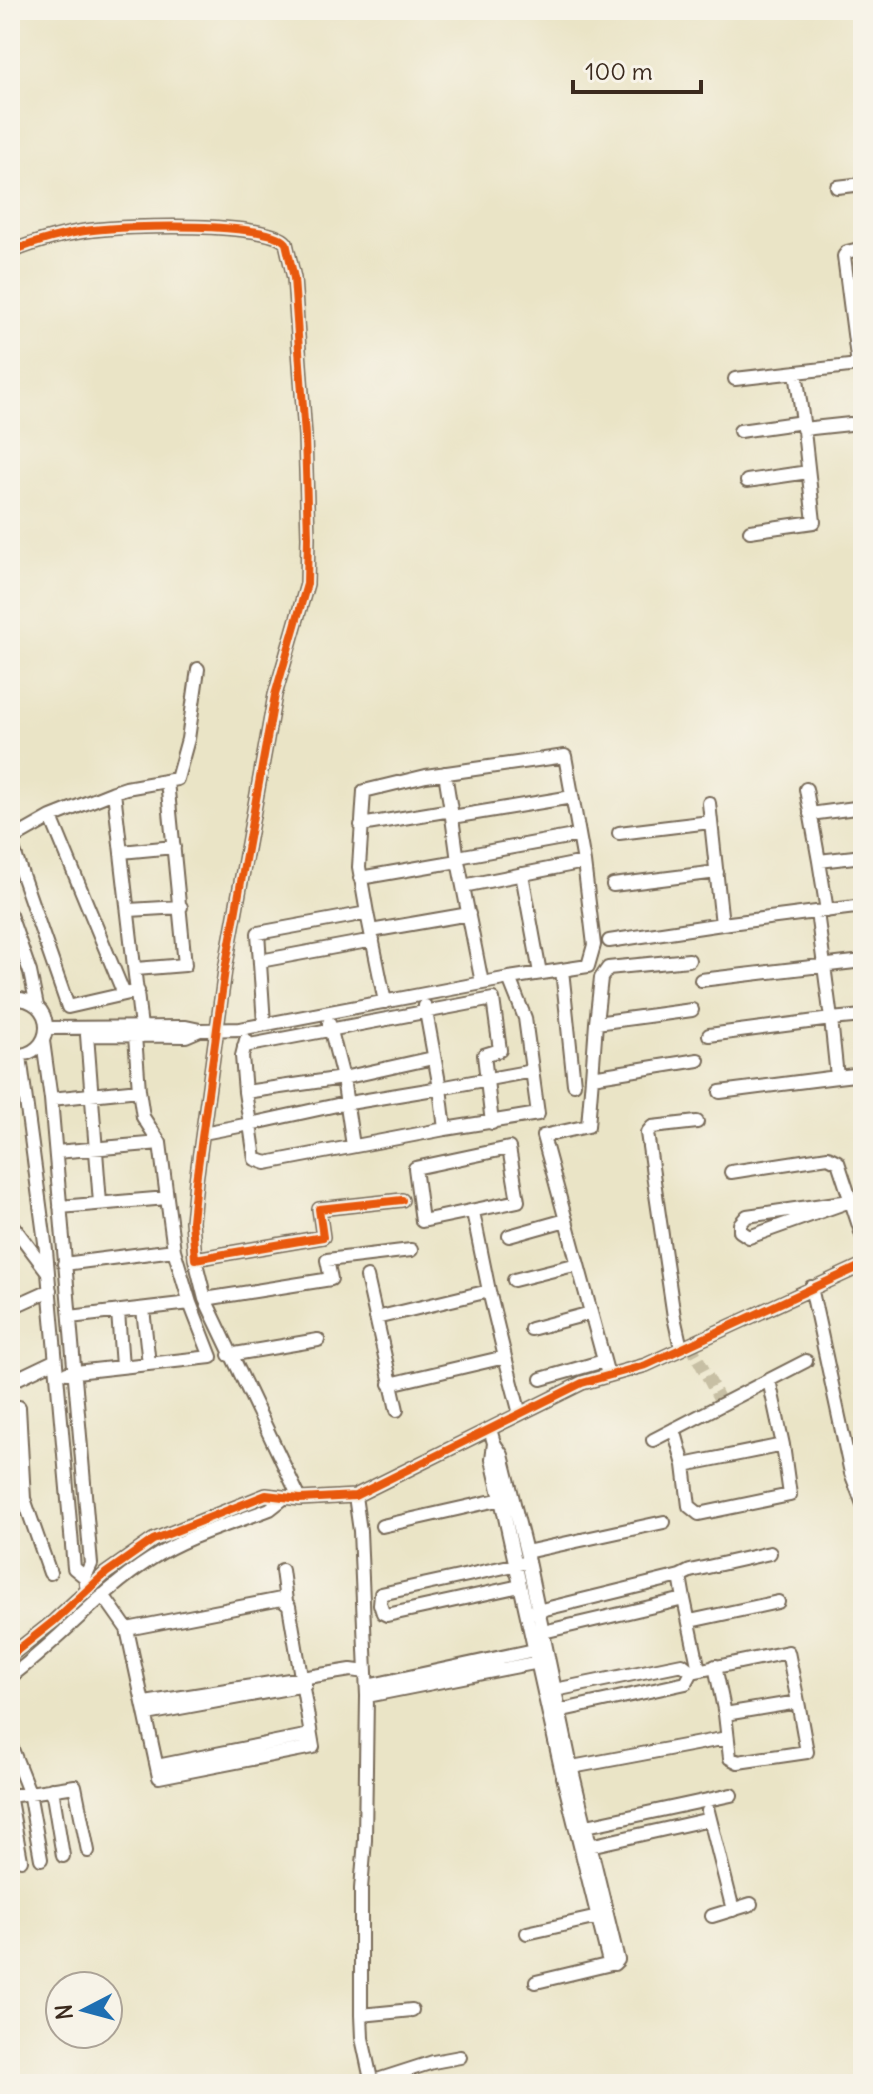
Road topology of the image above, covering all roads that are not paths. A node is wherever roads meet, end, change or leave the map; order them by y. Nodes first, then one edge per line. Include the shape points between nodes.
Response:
1 (863, 184) edge
2 (837, 187) dead end
3 (863, 248) edge
4 (10, 252) edge
5 (856, 306) edge
6 (860, 364) edge
7 (796, 372) junction
8 (735, 379) dead end
9 (850, 424) dead end
10 (803, 426) junction
11 (740, 431) dead end
12 (808, 472) junction
13 (747, 481) dead end
14 (750, 531) dead end
15 (198, 669) dead end
16 (445, 773) junction
17 (167, 781) junction
18 (806, 789) dead end
19 (114, 792) junction
20 (572, 797) junction
21 (709, 803) dead end
22 (863, 807) edge
23 (451, 814) junction
24 (810, 814) junction
25 (51, 817) junction
26 (710, 822) junction
27 (361, 825) junction
28 (619, 833) dead end
29 (579, 835) junction
30 (174, 847) junction
31 (121, 852) junction
32 (863, 856) edge
33 (458, 859) junction
34 (819, 861) junction
35 (584, 862) junction
36 (717, 872) junction
37 (522, 874) junction
38 (360, 878) junction
39 (613, 885) dead end
40 (463, 886) junction
41 (863, 906) edge
42 (181, 907) junction
43 (129, 910) junction
44 (822, 911) junction
45 (367, 913) junction
46 (469, 914) junction
47 (10, 915) edge
48 (722, 924) junction
49 (372, 935) junction
50 (609, 941) dead end
51 (689, 960) dead end
52 (260, 961) junction
53 (863, 961) edge
54 (824, 965) junction
55 (136, 969) junction
56 (562, 970) junction
57 (540, 973) junction
58 (509, 978) junction
59 (701, 980) dead end
60 (484, 983) junction
61 (138, 991) junction
62 (124, 994) junction
63 (424, 995) junction
64 (63, 996) junction
65 (10, 999) edge
66 (493, 999) junction
67 (385, 1002) junction
68 (39, 1008) junction
69 (692, 1010) dead end
70 (426, 1012) junction
71 (327, 1013) junction
72 (863, 1016) edge
73 (831, 1019) junction
74 (596, 1023) junction
75 (264, 1024) junction
76 (248, 1028) junction
77 (330, 1028) junction
78 (216, 1031) junction
79 (140, 1033) junction
80 (45, 1034) junction
81 (87, 1035) junction
82 (709, 1035) dead end
83 (244, 1046) junction
84 (15, 1056) edge
85 (433, 1058) junction
86 (698, 1060) dead end
87 (532, 1071) junction
88 (863, 1074) edge
89 (592, 1077) junction
90 (837, 1077) junction
91 (343, 1078) junction
92 (488, 1080) junction
93 (574, 1084) dead end
94 (440, 1088) junction
95 (139, 1090) junction
96 (245, 1092) junction
97 (720, 1092) dead end
98 (91, 1095) junction
99 (51, 1099) junction
100 (346, 1103) junction
101 (697, 1122) dead end
102 (492, 1123) junction
103 (250, 1124) junction
104 (445, 1129) junction
105 (203, 1133) junction
106 (160, 1143) junction
107 (353, 1146) junction
108 (95, 1149) junction
109 (56, 1152) junction
110 (731, 1172) dead end
111 (167, 1198) junction
112 (402, 1200) dead end
113 (850, 1201) junction
114 (100, 1203) junction
115 (60, 1207) junction
116 (473, 1212) junction
117 (566, 1220) junction
118 (10, 1222) edge
119 (509, 1236) dead end
120 (323, 1237) junction
121 (863, 1238) edge
122 (24, 1239) junction
123 (10, 1246) edge
124 (64, 1249) junction
125 (46, 1250) junction
126 (174, 1250) junction
127 (411, 1250) dead end
128 (195, 1259) junction
129 (327, 1260) junction
130 (64, 1264) junction
131 (578, 1264) junction
132 (863, 1265) edge
133 (47, 1271) junction
134 (367, 1277) dead end
135 (514, 1280) dead end
136 (811, 1287) junction
137 (50, 1290) junction
138 (489, 1291) junction
139 (205, 1299) junction
140 (190, 1303) junction
141 (10, 1308) edge
142 (143, 1309) junction
143 (118, 1312) junction
144 (591, 1313) junction
145 (70, 1317) junction
146 (376, 1318) junction
147 (531, 1329) dead end
148 (318, 1340) dead end
149 (681, 1348) junction
150 (229, 1355) junction
151 (505, 1357) junction
152 (604, 1361) junction
153 (806, 1361) dead end
154 (149, 1364) junction
155 (122, 1366) junction
156 (55, 1368) junction
157 (73, 1372) junction
158 (608, 1375) junction
159 (541, 1379) dead end
160 (769, 1380) junction
161 (10, 1382) edge
162 (390, 1384) junction
163 (10, 1410) edge
164 (397, 1410) dead end
165 (520, 1414) junction
166 (490, 1429) junction
167 (674, 1429) junction
168 (653, 1440) dead end
169 (783, 1445) junction
170 (10, 1460) edge
171 (684, 1465) junction
172 (14, 1480) edge
173 (355, 1496) junction
174 (284, 1498) junction
175 (507, 1498) junction
176 (24, 1499) junction
177 (300, 1499) junction
178 (863, 1504) edge
179 (664, 1522) dead end
180 (382, 1526) dead end
181 (770, 1553) dead end
182 (524, 1559) junction
183 (282, 1570) dead end
184 (50, 1573) dead end
185 (680, 1576) junction
186 (86, 1584) junction
187 (520, 1586) junction
188 (103, 1595) junction
189 (684, 1599) junction
190 (286, 1601) junction
191 (778, 1602) dead end
192 (532, 1612) junction
193 (690, 1621) junction
194 (127, 1629) junction
195 (543, 1632) junction
196 (541, 1655) junction
197 (10, 1656) edge
198 (715, 1666) junction
199 (695, 1671) junction
200 (362, 1672) junction
201 (10, 1677) edge
202 (300, 1682) junction
203 (555, 1690) junction
204 (367, 1691) junction
205 (798, 1702) junction
206 (146, 1708) junction
207 (554, 1712) junction
208 (725, 1714) junction
209 (727, 1738) junction
210 (10, 1744) edge
211 (572, 1767) junction
212 (52, 1789) junction
213 (29, 1792) junction
214 (731, 1795) dead end
215 (10, 1798) edge
216 (706, 1801) junction
217 (710, 1819) junction
218 (581, 1828) junction
219 (586, 1847) junction
220 (88, 1851) dead end
221 (63, 1856) dead end
222 (41, 1859) dead end
223 (21, 1860) dead end
224 (751, 1904) dead end
225 (733, 1910) junction
226 (712, 1916) dead end
227 (598, 1917) junction
228 (527, 1933) dead end
229 (611, 1964) junction
230 (536, 1982) dead end
231 (412, 2010) dead end
232 (361, 2015) junction
233 (460, 2057) dead end
234 (372, 2083) edge

1 - 2 street
3 - 5 street via 844,256
4 - 78 street via 90,230 213,228 283,239 292,267 305,436 307,584 275,695
5 - 6 street
6 - 7 street
7 - 8 street
7 - 10 street
9 - 10 street
10 - 11 street
10 - 12 street
12 - 13 street
12 - 14 street via 814,522
15 - 17 street via 177,779
16 - 20 street via 565,756
16 - 23 street
16 - 27 street via 364,791
17 - 19 street
17 - 30 street
18 - 24 street
19 - 25 street
19 - 31 street
20 - 23 street
20 - 29 street
21 - 26 street
22 - 24 street
23 - 27 street
23 - 33 street
24 - 34 street
25 - 62 street
25 - 64 street via 11,843
26 - 28 street
26 - 36 street
27 - 38 street
29 - 33 street
29 - 35 street
30 - 31 street
30 - 42 street
31 - 43 street
32 - 34 street
33 - 38 street
33 - 40 street
34 - 44 street
35 - 37 street
35 - 56 street via 593,956 588,966
36 - 39 street
36 - 48 street
37 - 40 street
37 - 57 street
38 - 45 street
40 - 46 street
41 - 44 street
42 - 43 street
42 - 55 street via 185,965
43 - 55 street
44 - 48 street
44 - 54 street
45 - 49 street
45 - 52 street via 258,933
46 - 49 street
46 - 60 street
47 - 68 street
48 - 50 street
49 - 52 street
49 - 67 street
51 - 74 street via 608,968 601,978
52 - 75 street
53 - 54 street
54 - 59 street
54 - 73 street
55 - 61 street
56 - 57 street
56 - 93 street
57 - 58 street
58 - 60 street
58 - 87 street via 525,1018
60 - 63 street
60 - 66 street
61 - 62 street
61 - 79 street
62 - 64 street via 68,1007
63 - 67 street
63 - 70 street
64 - 68 street
65 - 68 street
66 - 70 street
66 - 92 street via 500,1050 484,1055
67 - 71 street
68 - 80 street
69 - 74 street
70 - 77 street
70 - 85 street
71 - 75 street
71 - 77 street
72 - 73 street
73 - 82 street
73 - 90 street
74 - 89 street
75 - 76 street
76 - 78 street
76 - 83 street
77 - 83 street
77 - 91 street
78 - 79 street via 186,1027
78 - 105 street
79 - 80 street
79 - 81 street
79 - 95 street
80 - 81 street
80 - 84 street via 29,1054
80 - 99 street
81 - 98 street
83 - 96 street
84 - 125 street
85 - 91 street
85 - 94 street
86 - 89 street
87 - 92 street
87 - 102 street via 538,1114
88 - 90 street
89 - 117 street via 588,1126 543,1136
90 - 97 street
91 - 96 street
91 - 100 street
92 - 94 street
92 - 102 street
94 - 100 street
94 - 104 street
95 - 98 street
95 - 106 street via 143,1117
96 - 103 street
98 - 99 street
98 - 108 street
99 - 109 street
100 - 103 street
100 - 107 street
101 - 149 street via 652,1127 647,1133
102 - 104 street
103 - 105 street
103 - 107 street via 260,1163
104 - 107 street
105 - 128 street via 192,1221
106 - 108 street
106 - 111 street
108 - 109 street
108 - 114 street
109 - 115 street
110 - 113 street via 828,1157 838,1162
111 - 114 street
111 - 126 street
112 - 120 street via 319,1209
113 - 113 street via 749,1237 755,1228 747,1216
113 - 121 street
114 - 115 street
115 - 124 street
116 - 116 street via 422,1221 415,1168 509,1148 518,1201
116 - 138 street
117 - 119 street
117 - 131 street
118 - 122 street
120 - 128 street
120 - 129 street
122 - 123 street
122 - 133 street
124 - 125 street
124 - 130 street
125 - 133 street
126 - 130 street
126 - 140 street
127 - 129 street
128 - 139 street
129 - 139 street via 331,1279
130 - 145 street
131 - 135 street
131 - 144 street
132 - 136 street
133 - 137 street
134 - 146 street
136 - 149 street
136 - 178 street via 851,1473
137 - 141 street
137 - 156 street
138 - 146 street
138 - 151 street
139 - 150 street
140 - 142 street
140 - 154 street via 211,1357
142 - 143 street
142 - 154 street
143 - 145 street
143 - 155 street
144 - 147 street
144 - 152 street
145 - 157 street
146 - 162 street
148 - 150 street
149 - 158 street
150 - 177 street
151 - 162 street
151 - 165 street
152 - 158 street
152 - 159 street
153 - 160 street
154 - 155 street
155 - 157 street
156 - 157 street
156 - 161 street
156 - 186 street via 74,1568
157 - 186 street via 91,1564
158 - 165 street
160 - 167 street
160 - 169 street
162 - 164 street
163 - 176 street via 19,1407
165 - 166 street
166 - 173 street
166 - 175 street via 492,1459
167 - 168 street
167 - 171 street
169 - 171 street
169 - 171 street via 790,1495 699,1514 689,1506
170 - 172 street
172 - 176 street
173 - 177 street
173 - 200 street
174 - 177 street
174 - 186 street via 266,1495 153,1540
174 - 188 street via 270,1509 169,1548
175 - 180 street
175 - 182 street
176 - 184 street
179 - 182 street
181 - 185 street
182 - 187 street
182 - 187 street via 381,1594 381,1609 387,1615
182 - 192 street
183 - 190 street
185 - 189 street
185 - 192 street
186 - 197 street
187 - 192 street
188 - 194 street
188 - 201 street
189 - 193 street
189 - 195 street
190 - 194 street
190 - 202 street
191 - 193 street
192 - 195 street
192 - 196 street
193 - 199 street
194 - 206 street
195 - 196 street
196 - 203 street
196 - 204 street
196 - 207 street
198 - 199 street
198 - 205 street via 788,1652
198 - 208 street
199 - 203 street via 682,1664
199 - 207 street via 686,1683
200 - 202 street
200 - 204 street
202 - 206 street
202 - 206 street via 313,1747 159,1777
203 - 207 street
204 - 232 street
205 - 208 street
205 - 209 street via 807,1752 738,1762 730,1758
207 - 211 street
207 - 218 street
208 - 209 street
209 - 211 street
210 - 213 street
211 - 218 street
212 - 213 street
212 - 220 street via 75,1786
212 - 221 street
213 - 215 street
213 - 222 street
214 - 216 street
215 - 223 street
216 - 217 street
216 - 218 street
217 - 219 street
217 - 225 street
218 - 219 street
219 - 227 street
219 - 229 street via 618,1960
224 - 225 street
225 - 226 street
227 - 228 street
227 - 229 street
229 - 230 street
231 - 232 street
232 - 234 street
233 - 234 street

